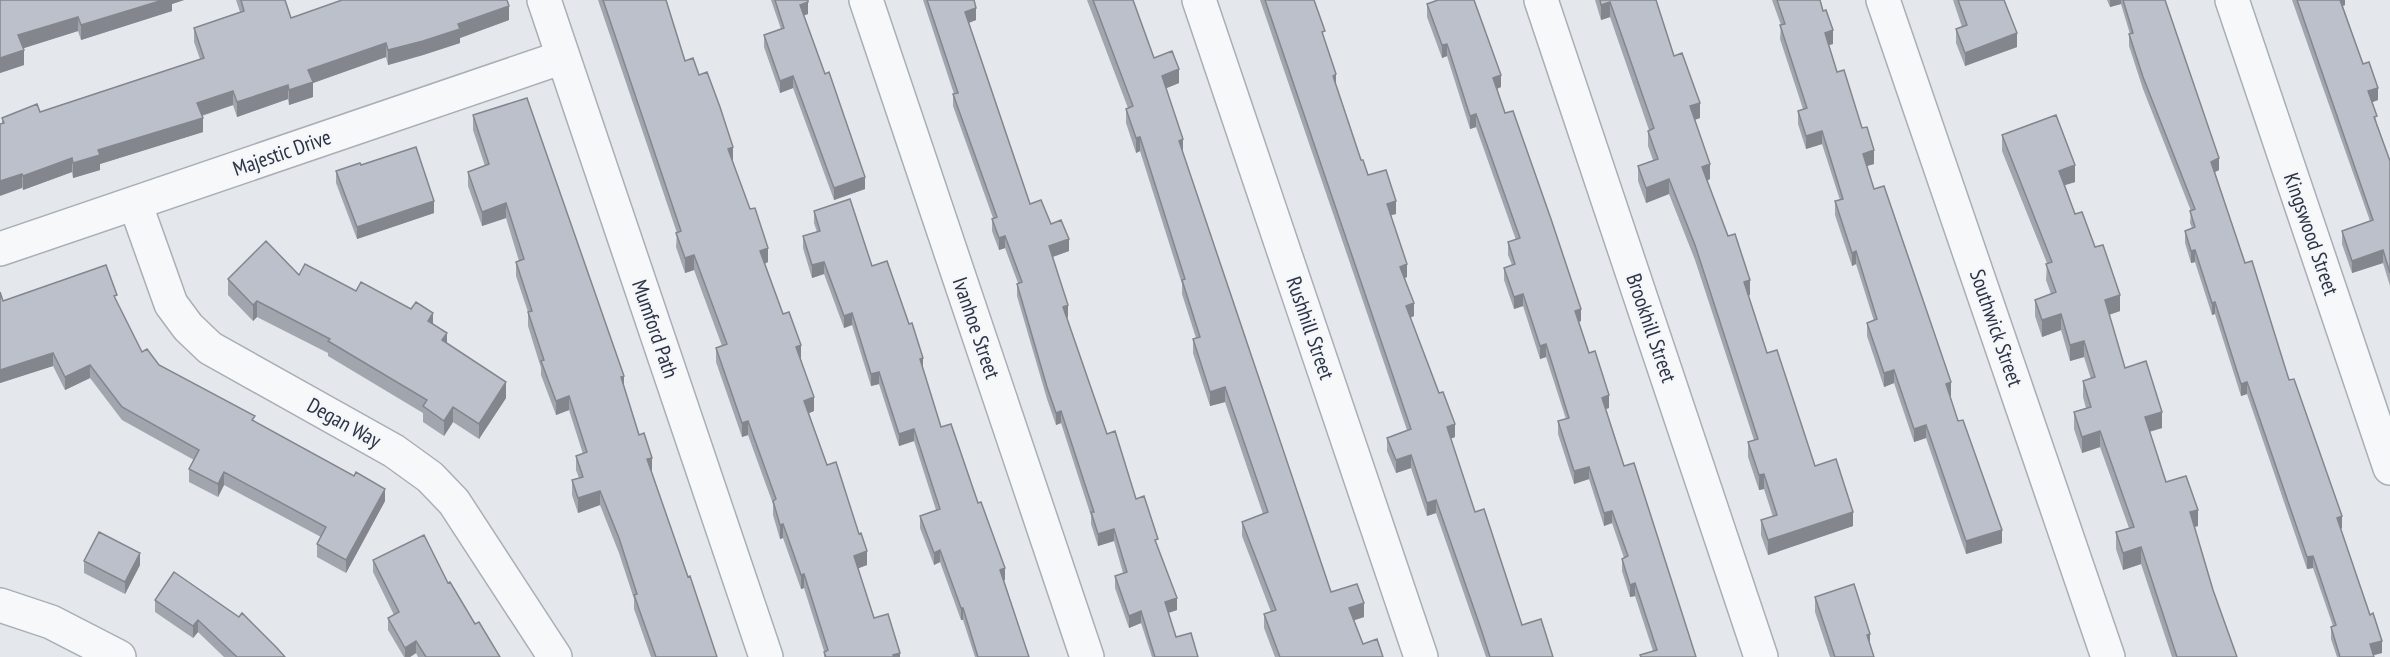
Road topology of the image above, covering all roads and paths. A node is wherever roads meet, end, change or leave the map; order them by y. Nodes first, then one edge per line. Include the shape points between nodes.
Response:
1 (544, 0) edge
2 (866, 0) edge
3 (1199, 0) edge
4 (1541, 0) edge
5 (1883, 0) edge
6 (2232, 0) edge
7 (563, 57) junction
8 (135, 203) junction
9 (0, 249) edge
10 (2390, 468) edge
11 (0, 604) edge
12 (119, 657) edge
13 (555, 657) edge
14 (766, 657) edge
15 (1087, 657) edge
16 (1421, 657) edge
17 (1761, 657) edge
18 (2108, 657) edge

1 - 7 street, Mumford Path
2 - 15 street, Ivanhoe Street
3 - 16 street, Rushhill Street
4 - 17 street, Brookhill Street
5 - 18 street, Southwick Street
6 - 10 street, Kingswood Street
7 - 8 street, Majestic Drive
7 - 14 street, Mumford Path
8 - 9 street, Majestic Drive
8 - 13 street, Degan Way via 171,304 188,327 210,348 394,451 430,477 454,502
11 - 12 street via 51,622

